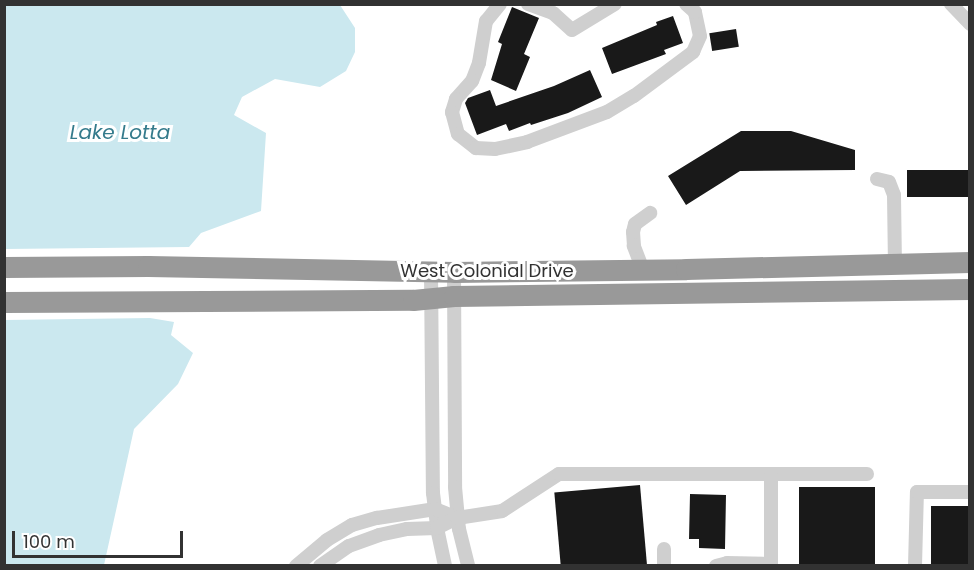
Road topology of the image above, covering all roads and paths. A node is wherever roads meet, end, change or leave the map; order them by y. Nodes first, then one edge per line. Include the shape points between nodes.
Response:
1 (500, 4) edge
2 (528, 4) edge
3 (615, 4) edge
4 (686, 4) edge
5 (951, 4) edge
6 (969, 24) edge
7 (877, 179) dead end
8 (651, 213) dead end
9 (969, 262) edge
10 (895, 263) junction
11 (4, 267) edge
12 (643, 270) junction
13 (431, 272) junction
14 (454, 272) junction
15 (969, 290) edge
16 (454, 296) junction
17 (432, 298) junction
18 (4, 302) edge
19 (771, 474) junction
20 (867, 474) dead end
21 (969, 492) edge
22 (435, 509) junction
23 (458, 518) junction
24 (436, 528) junction
25 (664, 549) dead end
26 (771, 565) edge
27 (296, 566) edge
28 (320, 566) edge
29 (445, 566) edge
30 (468, 566) edge
31 (664, 566) edge
32 (716, 566) edge
33 (915, 566) edge

1 - 4 street via 486,21 479,63 452,112 458,134 476,148 495,149 527,142 607,112 634,96 693,52 700,36 695,12
2 - 3 street via 553,13 572,30
5 - 6 street
7 - 10 street via 892,186
8 - 12 street via 635,224 633,232
9 - 10 highway, West Colonial Drive
10 - 12 highway, West Colonial Drive
11 - 13 highway, West Colonial Drive
12 - 14 highway, West Colonial Drive
13 - 14 highway, West Colonial Drive
13 - 17 street
14 - 16 street
15 - 16 highway, West Colonial Drive
16 - 17 highway, West Colonial Drive
16 - 23 street
17 - 18 highway, West Colonial Drive
17 - 22 street
19 - 20 street
19 - 23 street via 745,479 559,474 502,511
19 - 26 street
21 - 33 street via 917,492
22 - 23 street
22 - 24 street
22 - 27 street via 352,525
23 - 24 street
23 - 30 street
24 - 28 street via 379,535 349,546
24 - 29 street
25 - 31 street
26 - 32 street via 746,556

